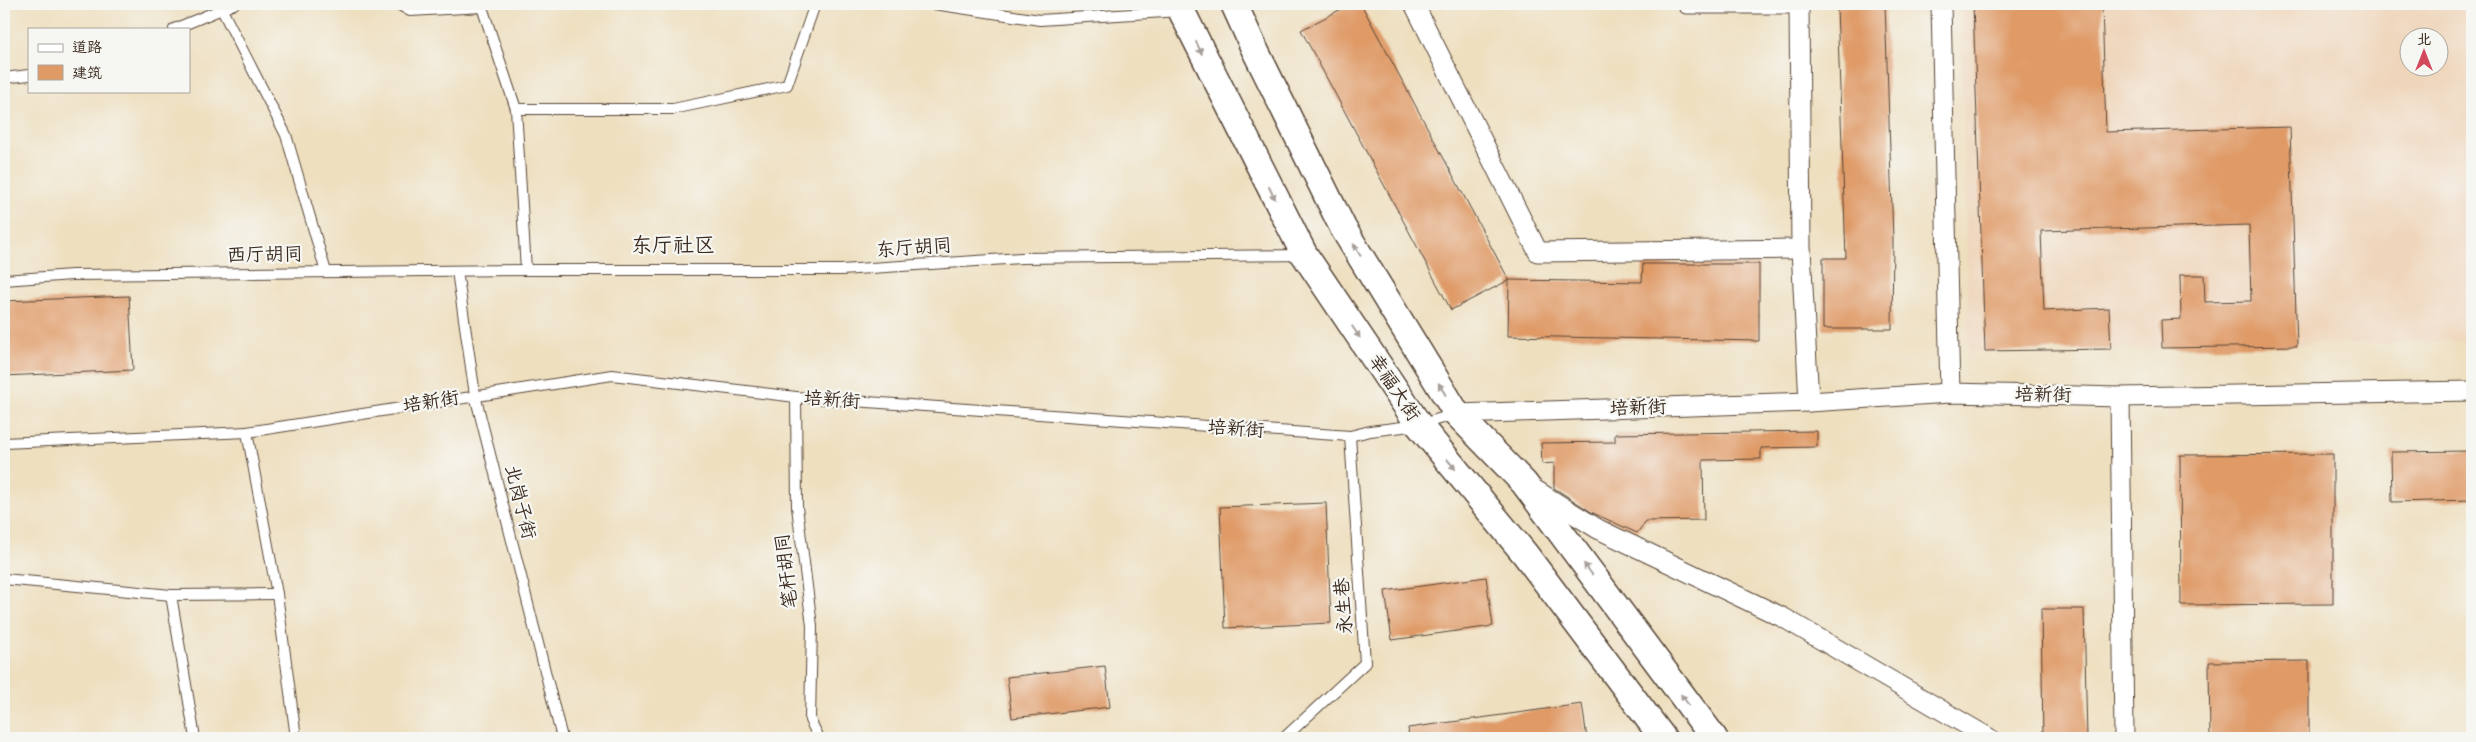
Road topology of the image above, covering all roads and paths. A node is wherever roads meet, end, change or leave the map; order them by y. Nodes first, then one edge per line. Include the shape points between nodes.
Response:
1 (234, 4) edge
2 (398, 4) edge
3 (817, 4) edge
4 (934, 4) edge
5 (1234, 4) edge
6 (1414, 4) edge
7 (1687, 4) edge
8 (1798, 4) edge
9 (1941, 4) edge
10 (220, 7) edge
11 (1179, 7) edge
12 (176, 28) edge
13 (28, 75) edge
14 (4, 78) edge
15 (516, 108) junction
16 (1801, 249) junction
17 (1304, 254) junction
18 (526, 270) junction
19 (457, 271) junction
20 (326, 272) junction
21 (4, 280) edge
22 (2472, 391) edge
23 (1950, 393) junction
24 (475, 395) junction
25 (796, 397) junction
26 (2120, 397) junction
27 (1809, 402) junction
28 (1457, 414) junction
29 (1419, 425) junction
30 (248, 432) junction
31 (1350, 436) junction
32 (4, 443) edge
33 (1524, 483) junction
34 (4, 579) edge
35 (277, 594) junction
36 (171, 595) junction
37 (196, 738) edge
38 (296, 738) edge
39 (562, 738) edge
40 (819, 738) edge
41 (1284, 738) edge
42 (1663, 738) edge
43 (1714, 738) edge
44 (1989, 738) edge
45 (2124, 738) edge

1 - 10 lane
2 - 15 lane via 410,11 482,7
3 - 15 lane via 787,85 673,108
4 - 11 lane via 1040,20
28 -> 5 main road, 幸福大街 via 1343,228
6 - 16 street via 1538,252
7 - 8 street
8 - 16 street
9 - 23 street
10 - 12 lane
10 - 20 lane via 286,135
11 -> 17 main road, 幸福大街
13 - 14 lane
15 - 18 lane
16 - 27 street
17 - 18 lane, 东厅胡同 via 1022,258 840,270
17 -> 29 main road, 幸福大街
18 - 19 lane, 西厅胡同
19 - 20 lane, 西厅胡同
19 - 24 lane, 北岗子街
20 - 21 lane, 西厅胡同 via 72,275
22 - 26 street, 培新街
23 - 26 street, 培新街
23 - 27 street, 培新街
24 - 25 lane, 培新街 via 612,375
24 - 30 lane, 培新街
24 - 39 lane, 北岗子街
25 - 31 lane, 培新街
25 - 40 lane, 笔杆胡同 via 797,507 812,626 810,720
26 - 45 street
27 - 28 street, 培新街
28 - 29 lane, 培新街
28 - 33 main road, 幸福大街
29 - 31 lane, 培新街
29 -> 42 main road, 幸福大街 via 1525,554
30 - 32 lane, 培新街
30 - 35 lane
31 - 41 lane, 永生巷 via 1365,663
43 -> 33 main road, 幸福大街
33 - 44 street via 1598,529 1784,618
34 - 36 lane
35 - 36 lane
35 - 38 lane
36 - 37 lane

